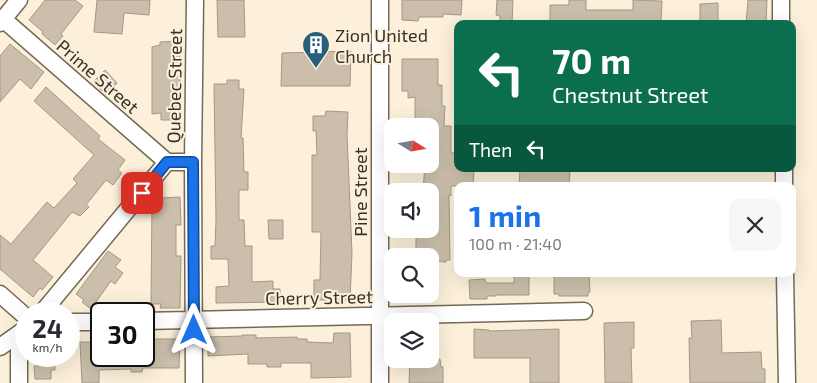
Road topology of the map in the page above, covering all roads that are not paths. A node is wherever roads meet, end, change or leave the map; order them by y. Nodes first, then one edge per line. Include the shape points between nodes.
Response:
1 (19, 0) edge
2 (195, 0) edge
3 (380, 0) edge
4 (781, 0) edge
5 (781, 20) edge
6 (1, 21) edge
7 (167, 162) junction
8 (193, 162) junction
9 (785, 277) edge
10 (0, 294) edge
11 (52, 302) edge
12 (15, 307) edge
13 (584, 311) dead end
14 (380, 316) junction
15 (194, 320) junction
16 (155, 321) edge
17 (15, 337) edge
18 (0, 347) edge
19 (20, 367) edge
20 (19, 383) edge
21 (194, 383) edge
22 (380, 383) edge
23 (787, 383) edge

1 - 6 street
2 - 8 street, Quebec Street
3 - 14 street, Pine Street
4 - 5 street
6 - 7 street, Prime Street
7 - 8 street
7 - 11 street
8 - 15 street, Quebec Street
9 - 23 street
10 - 12 street
13 - 14 street, Cherry Street
14 - 15 street, Cherry Street
14 - 22 street, Pine Street
15 - 16 street, Cherry Street
15 - 21 street, Quebec Street
17 - 18 street
19 - 20 street

